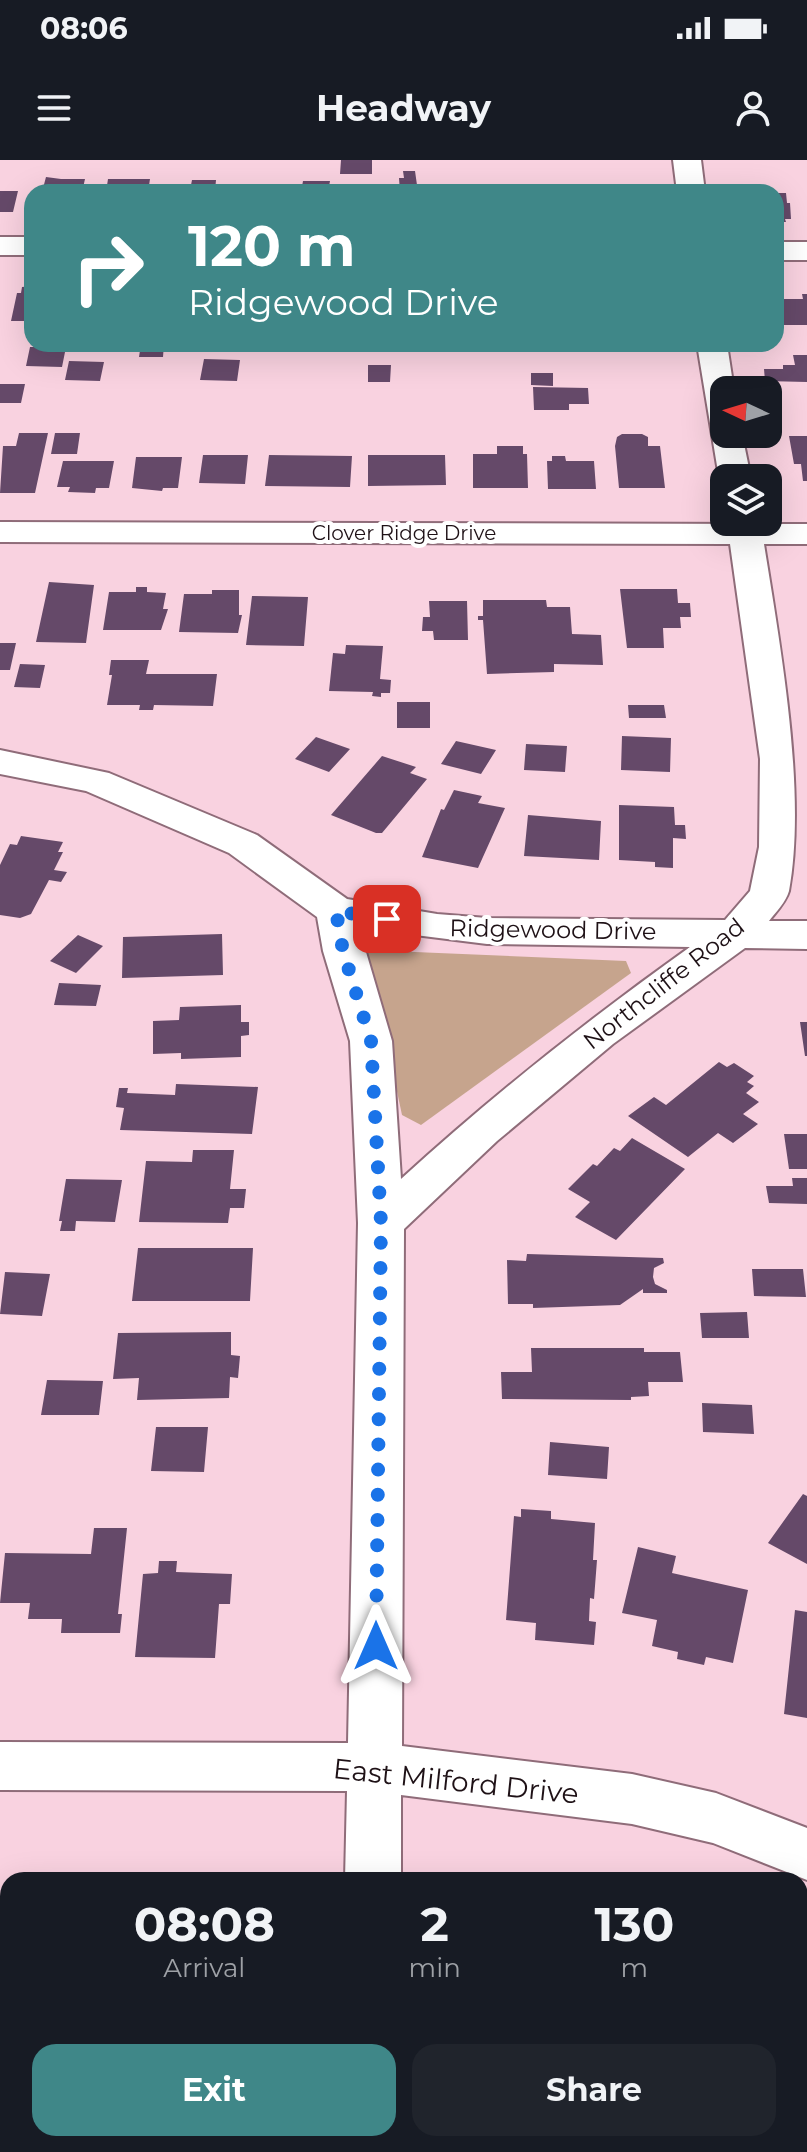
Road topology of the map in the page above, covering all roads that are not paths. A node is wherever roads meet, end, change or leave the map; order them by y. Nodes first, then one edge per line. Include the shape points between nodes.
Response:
1 (687, 160) edge
2 (690, 184) edge
3 (0, 246) edge
4 (24, 246) edge
5 (784, 251) edge
6 (807, 251) edge
7 (713, 352) edge
8 (717, 376) edge
9 (710, 528) edge
10 (0, 532) edge
11 (782, 532) edge
12 (807, 534) edge
13 (746, 536) edge
14 (0, 762) edge
15 (336, 911) junction
16 (736, 934) junction
17 (807, 935) edge
18 (381, 1223) junction
19 (0, 1766) edge
20 (375, 1767) junction
21 (807, 1854) edge
22 (373, 1872) edge

1 - 2 street
3 - 4 street
5 - 6 street
7 - 8 street
9 - 10 street, Clover Ridge Drive
11 - 12 street, Clover Ridge Drive
13 - 16 street, Northcliffe Road via 779,759 778,847 769,894
14 - 15 street, Ridgewood Drive via 96,781 243,844
15 - 16 street, Ridgewood Drive via 487,931
15 - 18 street via 371,1041
16 - 17 street, Ridgewood Drive
16 - 18 street, Northcliffe Road via 598,1034
18 - 20 street
19 - 20 street, East Milford Drive
20 - 21 street, East Milford Drive via 632,1799 716,1818
20 - 22 street

